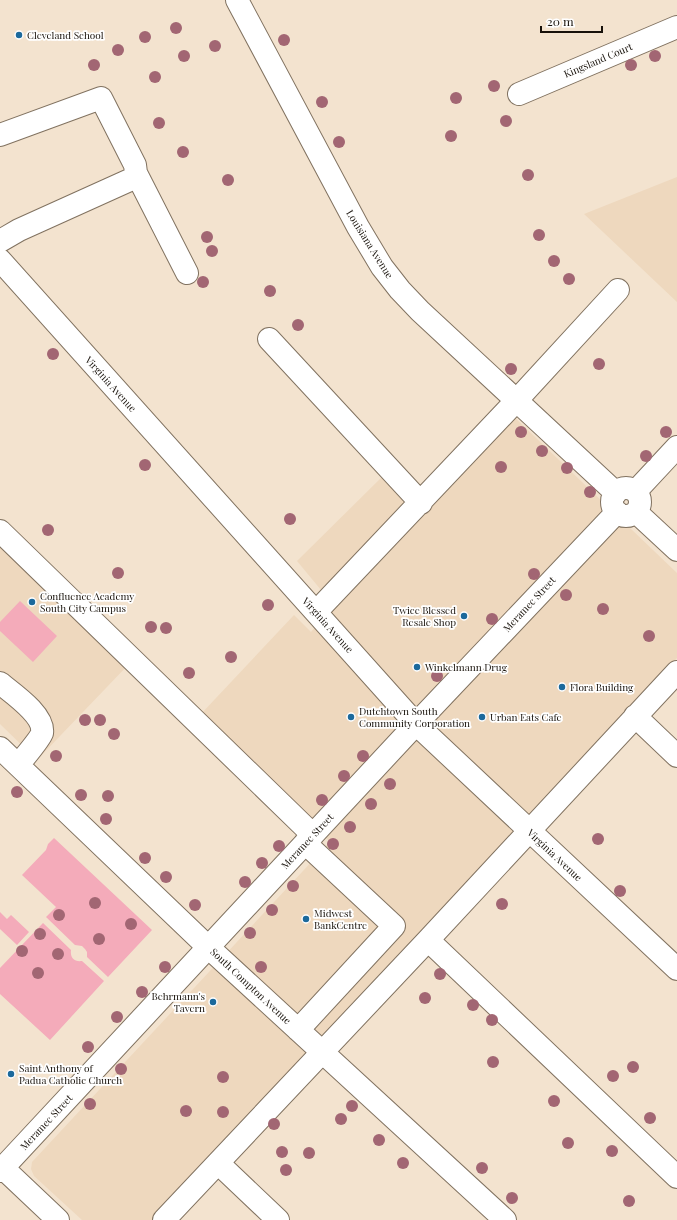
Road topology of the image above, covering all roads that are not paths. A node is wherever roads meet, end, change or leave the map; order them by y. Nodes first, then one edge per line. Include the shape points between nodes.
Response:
1 (237, 0) edge
2 (677, 27) edge
3 (519, 94) dead end
4 (0, 135) edge
5 (136, 173) junction
6 (0, 241) edge
7 (0, 260) edge
8 (187, 273) dead end
9 (618, 290) dead end
10 (268, 339) dead end
11 (516, 401) junction
12 (677, 447) edge
13 (626, 502) junction
14 (421, 503) junction
15 (0, 531) edge
16 (677, 550) edge
17 (316, 612) junction
18 (677, 672) edge
19 (0, 683) edge
20 (635, 716) junction
21 (416, 724) junction
22 (0, 748) edge
23 (677, 756) edge
24 (18, 765) junction
25 (529, 831) junction
26 (309, 839) junction
27 (428, 940) junction
28 (208, 947) junction
29 (677, 969) edge
30 (298, 1030) junction
31 (322, 1052) junction
32 (218, 1163) junction
33 (1, 1170) edge
34 (677, 1177) edge
35 (58, 1220) edge
36 (164, 1220) edge
37 (278, 1220) edge
38 (505, 1220) edge

1 - 11 street, Louisiana Avenue via 358,227 382,267 420,311
2 - 3 street, Kingsland Court
4 - 5 street via 101,98 135,165
5 - 6 street via 132,179
5 - 8 street
7 - 17 street, Virginia Avenue
9 - 11 street
10 - 14 street
11 - 13 street, Louisiana Avenue
11 - 14 street
12 - 13 street, Meramec Street
13 - 16 street, Louisiana Avenue
13 - 21 street, Meramec Street
14 - 17 street
15 - 26 street
17 - 21 street, Virginia Avenue
18 - 20 street
19 - 24 street via 34,712 42,725 42,734
20 - 23 street
20 - 25 street
21 - 25 street, Virginia Avenue
21 - 26 street, Meramec Street
22 - 24 street, South Compton Avenue
24 - 28 street, South Compton Avenue
25 - 27 street
25 - 29 street, Virginia Avenue
26 - 28 street, Meramec Street
26 - 30 street via 394,926
27 - 31 street
27 - 34 street
28 - 30 street, South Compton Avenue
28 - 33 street, Meramec Street
30 - 31 street, South Compton Avenue
31 - 32 street
31 - 38 street, South Compton Avenue
32 - 36 street
32 - 37 street
33 - 35 street

